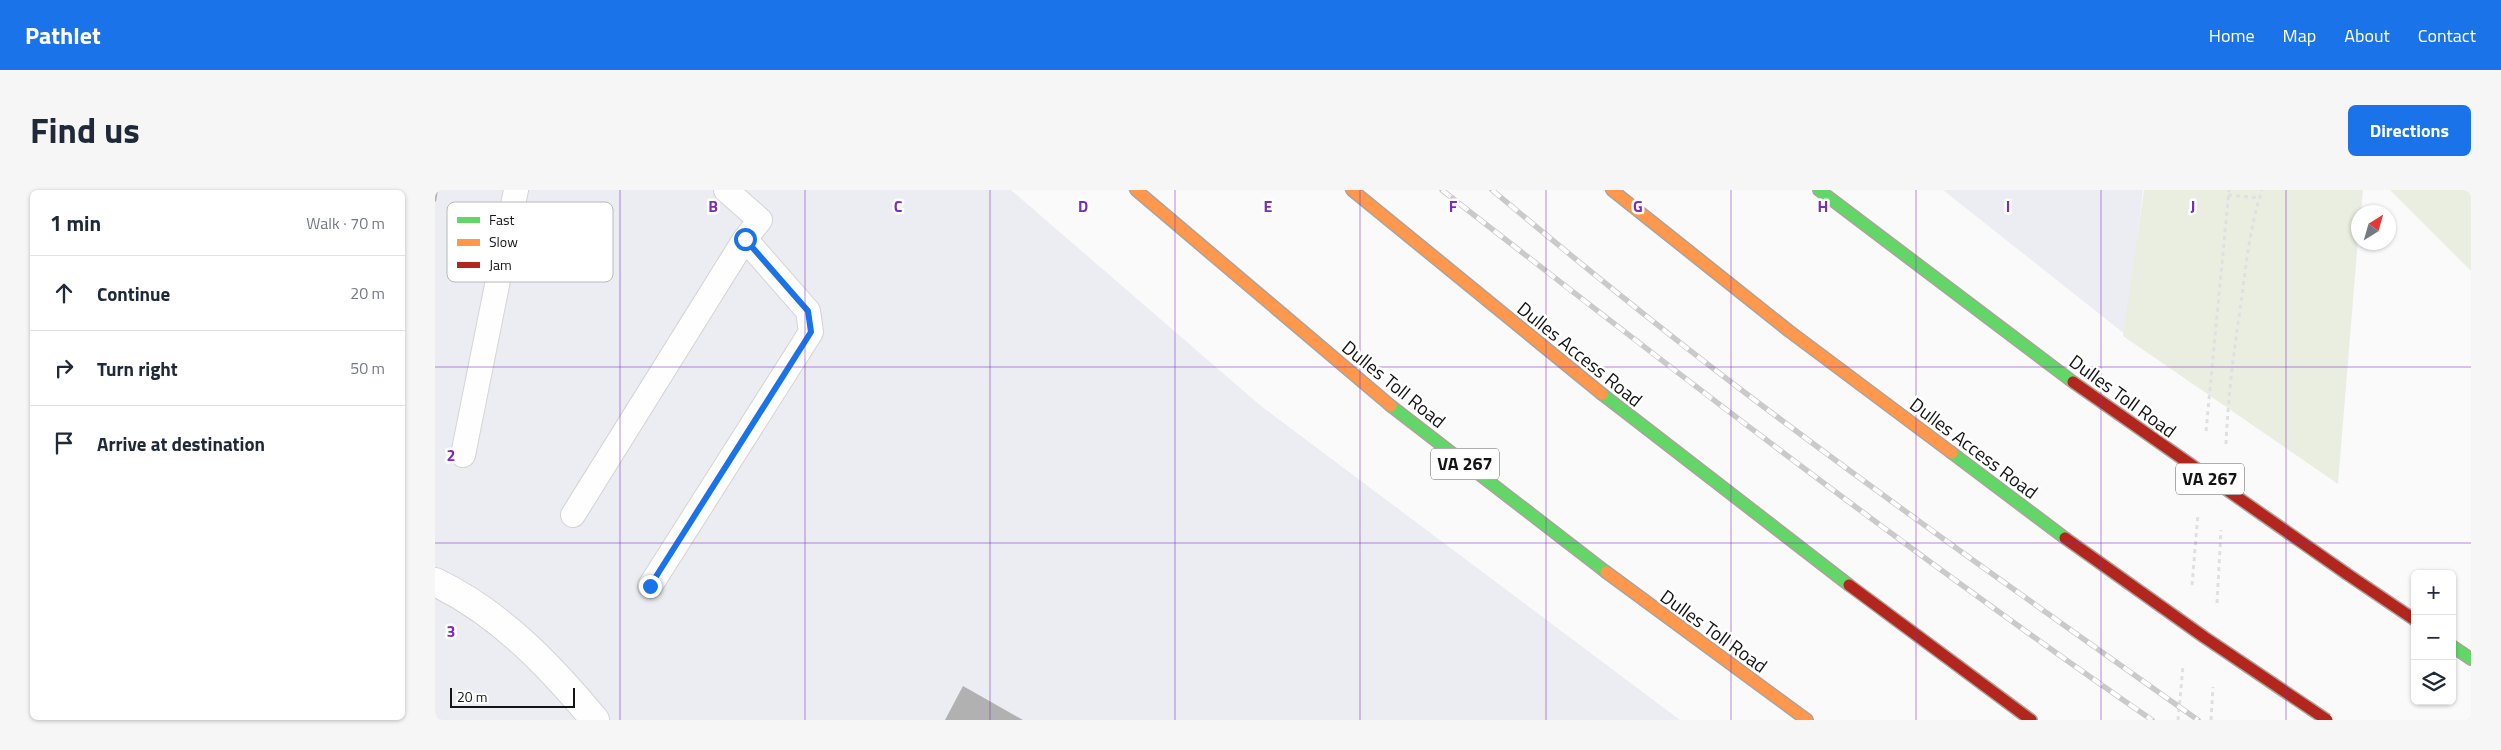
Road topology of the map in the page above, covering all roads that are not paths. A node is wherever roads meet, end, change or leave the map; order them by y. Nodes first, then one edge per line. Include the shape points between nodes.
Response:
1 (726, 190) edge
2 (1136, 190) edge
3 (1351, 190) edge
4 (1612, 190) edge
5 (1819, 190) edge
6 (745, 239) junction
7 (498, 282) edge
8 (463, 456) dead end
9 (573, 515) dead end
10 (435, 582) edge
11 (650, 586) dead end
12 (2411, 617) edge
13 (2456, 649) edge
14 (2471, 659) edge
15 (595, 720) edge
16 (1807, 720) edge
17 (2031, 720) edge
18 (2327, 720) edge

1 - 6 lane via 760,220
2 - 16 highway, Dulles Toll Road / VA 267 via 1405,418 1695,639
3 - 17 highway, Dulles Access Road via 1650,432 1854,591
4 - 18 highway, Dulles Access Road, bridge via 1789,331 2065,538
5 - 12 highway, Dulles Toll Road / VA 267, bridge via 2073,382
6 - 9 lane
6 - 11 lane via 808,311 811,332
7 - 8 lane
10 - 15 street via 503,625 555,671
13 - 14 highway

